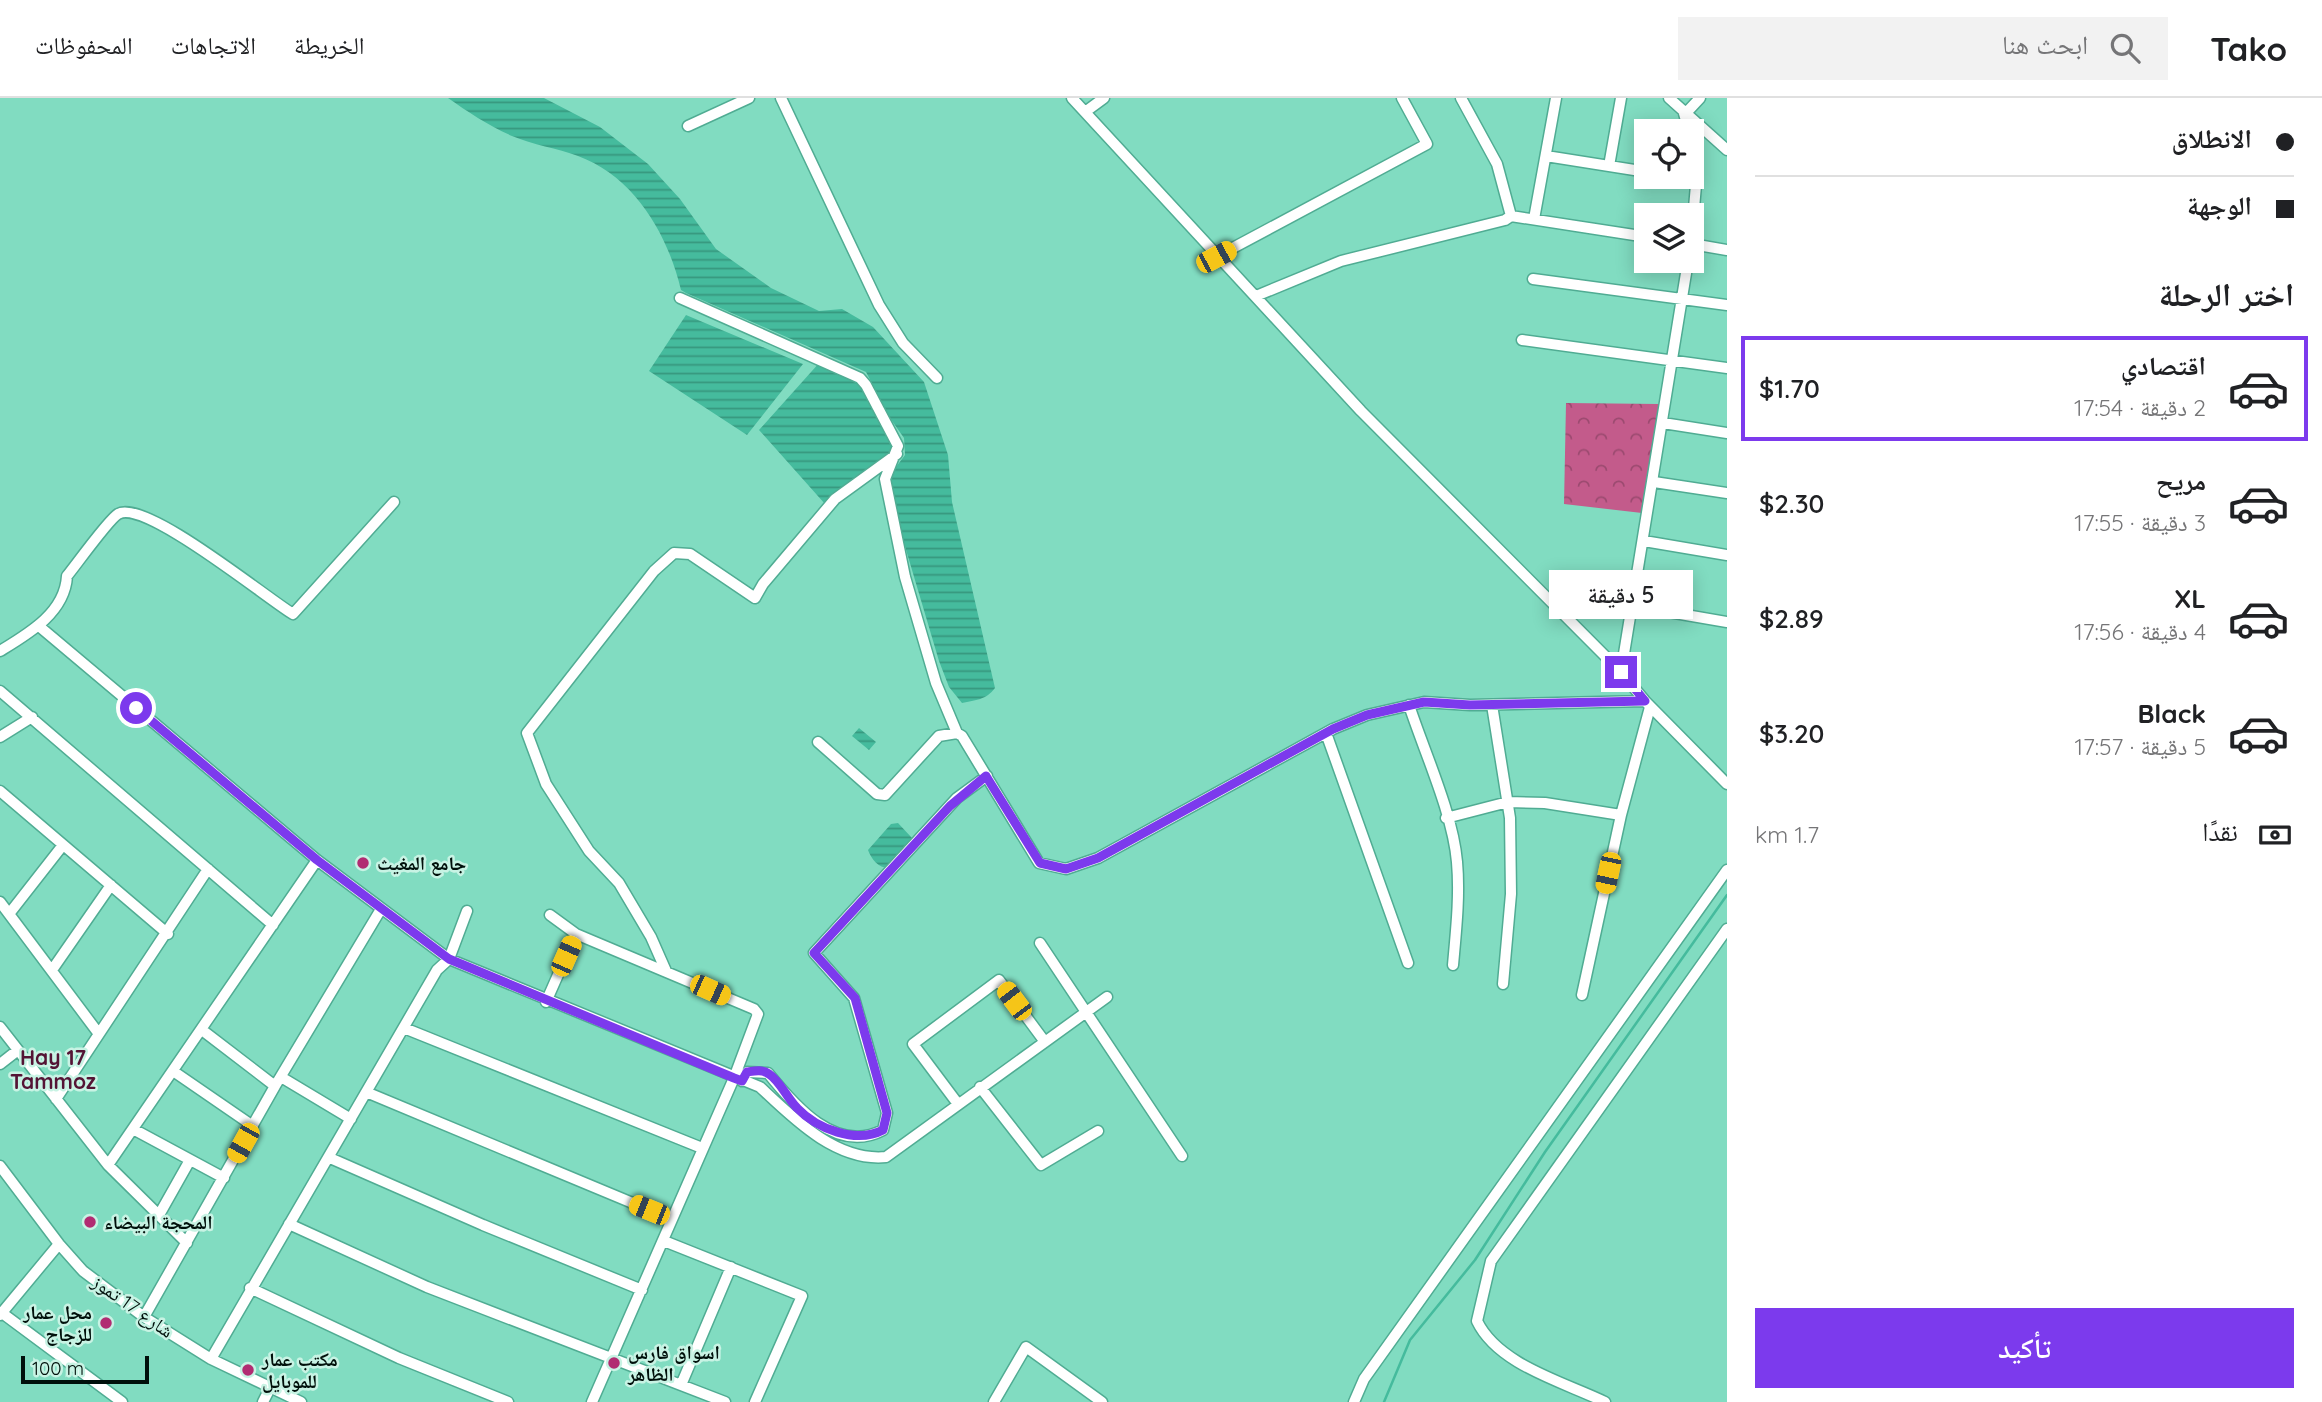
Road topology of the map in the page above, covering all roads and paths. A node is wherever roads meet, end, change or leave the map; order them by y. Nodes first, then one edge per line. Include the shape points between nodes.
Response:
1 (749, 98) edge
2 (780, 98) edge
3 (1072, 98) edge
4 (1104, 98) edge
5 (1402, 98) edge
6 (1461, 98) edge
7 (1556, 98) edge
8 (1621, 98) edge
9 (1670, 98) edge
10 (1700, 98) edge
11 (1085, 112) junction
12 (1685, 112) junction
13 (1686, 119) edge
14 (688, 126) dead end
15 (1727, 150) edge
16 (1546, 156) junction
17 (1609, 166) junction
18 (1634, 170) edge
19 (1511, 216) junction
20 (1534, 219) junction
21 (1634, 235) edge
22 (1704, 246) edge
23 (1727, 250) edge
24 (1216, 257) junction
25 (1686, 273) edge
26 (1533, 279) dead end
27 (1256, 296) junction
28 (680, 298) dead end
29 (1683, 299) junction
30 (1727, 305) edge
31 (1522, 340) dead end
32 (1673, 361) junction
33 (1727, 368) edge
34 (937, 378) dead end
35 (1663, 423) junction
36 (1727, 433) edge
37 (897, 454) junction
38 (1654, 482) junction
39 (1727, 493) edge
40 (394, 502) dead end
41 (1644, 541) junction
42 (1727, 555) edge
43 (1634, 606) junction
44 (1727, 622) edge
45 (40, 627) junction
46 (0, 650) edge
47 (1621, 672) junction
48 (0, 691) edge
49 (1648, 704) junction
50 (1409, 705) junction
51 (1492, 705) junction
52 (32, 717) junction
53 (957, 733) junction
54 (1326, 733) junction
55 (0, 737) edge
56 (818, 742) dead end
57 (986, 776) junction
58 (1727, 785) edge
59 (0, 791) edge
60 (1508, 802) junction
61 (1621, 815) junction
62 (1446, 818) junction
63 (63, 845) junction
64 (317, 860) junction
65 (208, 869) junction
66 (1727, 870) edge
67 (111, 885) junction
68 (0, 902) edge
69 (381, 909) junction
70 (467, 911) dead end
71 (9, 914) junction
72 (550, 915) dead end
73 (273, 925) junction
74 (1727, 929) edge
75 (168, 934) junction
76 (576, 934) junction
77 (1041, 943) dead end
78 (449, 959) junction
79 (1408, 963) dead end
80 (1453, 965) dead end
81 (52, 970) junction
82 (667, 971) junction
83 (1503, 984) dead end
84 (1581, 995) dead end
85 (1107, 997) dead end
86 (546, 1002) junction
87 (1086, 1012) junction
88 (0, 1027) edge
89 (404, 1028) junction
90 (202, 1030) junction
91 (99, 1034) junction
92 (1045, 1041) junction
93 (18, 1050) junction
94 (0, 1064) edge
95 (173, 1071) junction
96 (738, 1079) junction
97 (278, 1081) junction
98 (979, 1087) junction
99 (366, 1092) junction
100 (56, 1099) junction
101 (958, 1104) junction
102 (351, 1119) junction
103 (253, 1126) junction
104 (133, 1129) junction
105 (1098, 1130) dead end
106 (702, 1148) junction
107 (1182, 1156) dead end
108 (330, 1158) junction
109 (190, 1160) junction
110 (108, 1165) junction
111 (1, 1170) edge
112 (224, 1178) junction
113 (159, 1215) junction
114 (671, 1219) junction
115 (289, 1224) junction
116 (664, 1241) junction
117 (187, 1243) junction
118 (59, 1244) junction
119 (731, 1267) junction
120 (250, 1288) junction
121 (642, 1290) junction
122 (1, 1314) edge
123 (144, 1317) junction
124 (611, 1357) junction
125 (211, 1359) junction
126 (681, 1385) junction
127 (270, 1388) junction
128 (1084, 1397) edge
129 (122, 1402) edge
130 (263, 1402) edge
131 (302, 1402) edge
132 (508, 1402) edge
133 (592, 1402) edge
134 (724, 1402) edge
135 (755, 1402) edge
136 (995, 1402) edge
137 (1102, 1402) edge
138 (1354, 1402) edge
139 (1605, 1402) edge

1 - 14 street
2 - 34 street via 879,305 904,344
3 - 11 street
4 - 11 street
5 - 24 street via 1427,144
6 - 19 street via 1497,164
7 - 16 street
8 - 17 street
9 - 12 street
10 - 12 street
11 - 24 street
12 - 13 street
12 - 15 street
16 - 17 street
16 - 20 street
17 - 18 street
19 - 20 street
19 - 27 street via 1341,261
20 - 21 street
22 - 23 street
24 - 27 street
25 - 29 street
26 - 29 street
27 - 47 street via 1362,411
28 - 37 street via 860,378 898,446
29 - 30 street
29 - 32 street
31 - 32 street
32 - 33 street
32 - 35 street
35 - 36 street
35 - 38 street
37 - 53 street via 885,479 905,577 936,683
37 - 82 street via 835,499 755,598 690,554 674,553 654,571 527,733 546,784 589,851 619,883
38 - 39 street
38 - 41 street
40 - 45 street via 293,614 176,533 132,510 116,514 67,576 66,589
41 - 42 street
41 - 43 street
43 - 44 street
43 - 47 street
45 - 46 street
45 - 64 street
47 - 49 street
48 - 52 street
49 - 51 street
49 - 58 street
49 - 61 street
50 - 51 street
50 - 54 street via 1347,722
50 - 62 street
51 - 60 street
52 - 55 street
52 - 65 street
53 - 56 street via 939,736 885,795 877,794
53 - 57 street
54 - 57 street via 1098,858 1066,869 1040,863
54 - 79 street
57 - 96 street via 950,806 814,953 855,998 887,1113 883,1130 859,1136 835,1132 809,1119 768,1073 747,1072
59 - 63 street
60 - 61 street
60 - 62 street
60 - 83 street via 1511,894
61 - 84 street
62 - 80 street via 1457,859
63 - 67 street
63 - 71 street
64 - 69 street
64 - 73 street
65 - 73 street
65 - 75 street
66 - 138 street via 1364,1379
67 - 75 street
67 - 81 street
68 - 71 street
69 - 78 street
69 - 97 street
70 - 78 street
71 - 81 street
72 - 76 street
73 - 90 street
74 - 139 street via 1485,1274 1477,1321 1492,1343 1524,1364
75 - 91 street
76 - 82 street
76 - 86 street
77 - 87 street
78 - 86 street
78 - 89 street
81 - 91 street
82 - 96 street via 758,1014
85 - 87 street
86 - 96 street
87 - 92 street
87 - 107 street
88 - 93 street
89 - 99 street
89 - 106 street
90 - 95 street
90 - 97 street
91 - 100 street
92 - 98 street
92 - 101 street via 999,980 914,1044
93 - 94 street
93 - 100 street
95 - 103 street
95 - 104 street
96 - 101 street via 760,1087 794,1121 814,1133 872,1158 886,1157
96 - 106 street
97 - 102 street
97 - 103 street
98 - 101 street
98 - 105 street via 1041,1165
99 - 102 street
99 - 114 street
100 - 110 street
102 - 108 street
103 - 112 street
104 - 109 street
104 - 110 street
106 - 114 street
108 - 115 street
108 - 121 street
109 - 112 street
109 - 113 street
110 - 113 street
111 - 118 street, شارع 17 تموز
112 - 117 street
113 - 117 street
114 - 116 street
115 - 120 street
115 - 124 street via 526,1328
116 - 119 street
116 - 121 street
117 - 123 street
118 - 122 street
118 - 123 street, شارع 17 تموز via 83,1271
119 - 126 street
119 - 135 street via 802,1296
120 - 125 street
120 - 132 street via 388,1353
121 - 124 street
122 - 129 street
123 - 125 street, شارع 17 تموز
124 - 126 street
124 - 133 street
125 - 127 street, شارع 17 تموز
126 - 134 street
127 - 130 street
127 - 131 street, شارع 17 تموز
128 - 136 street via 1026,1347
128 - 137 street

